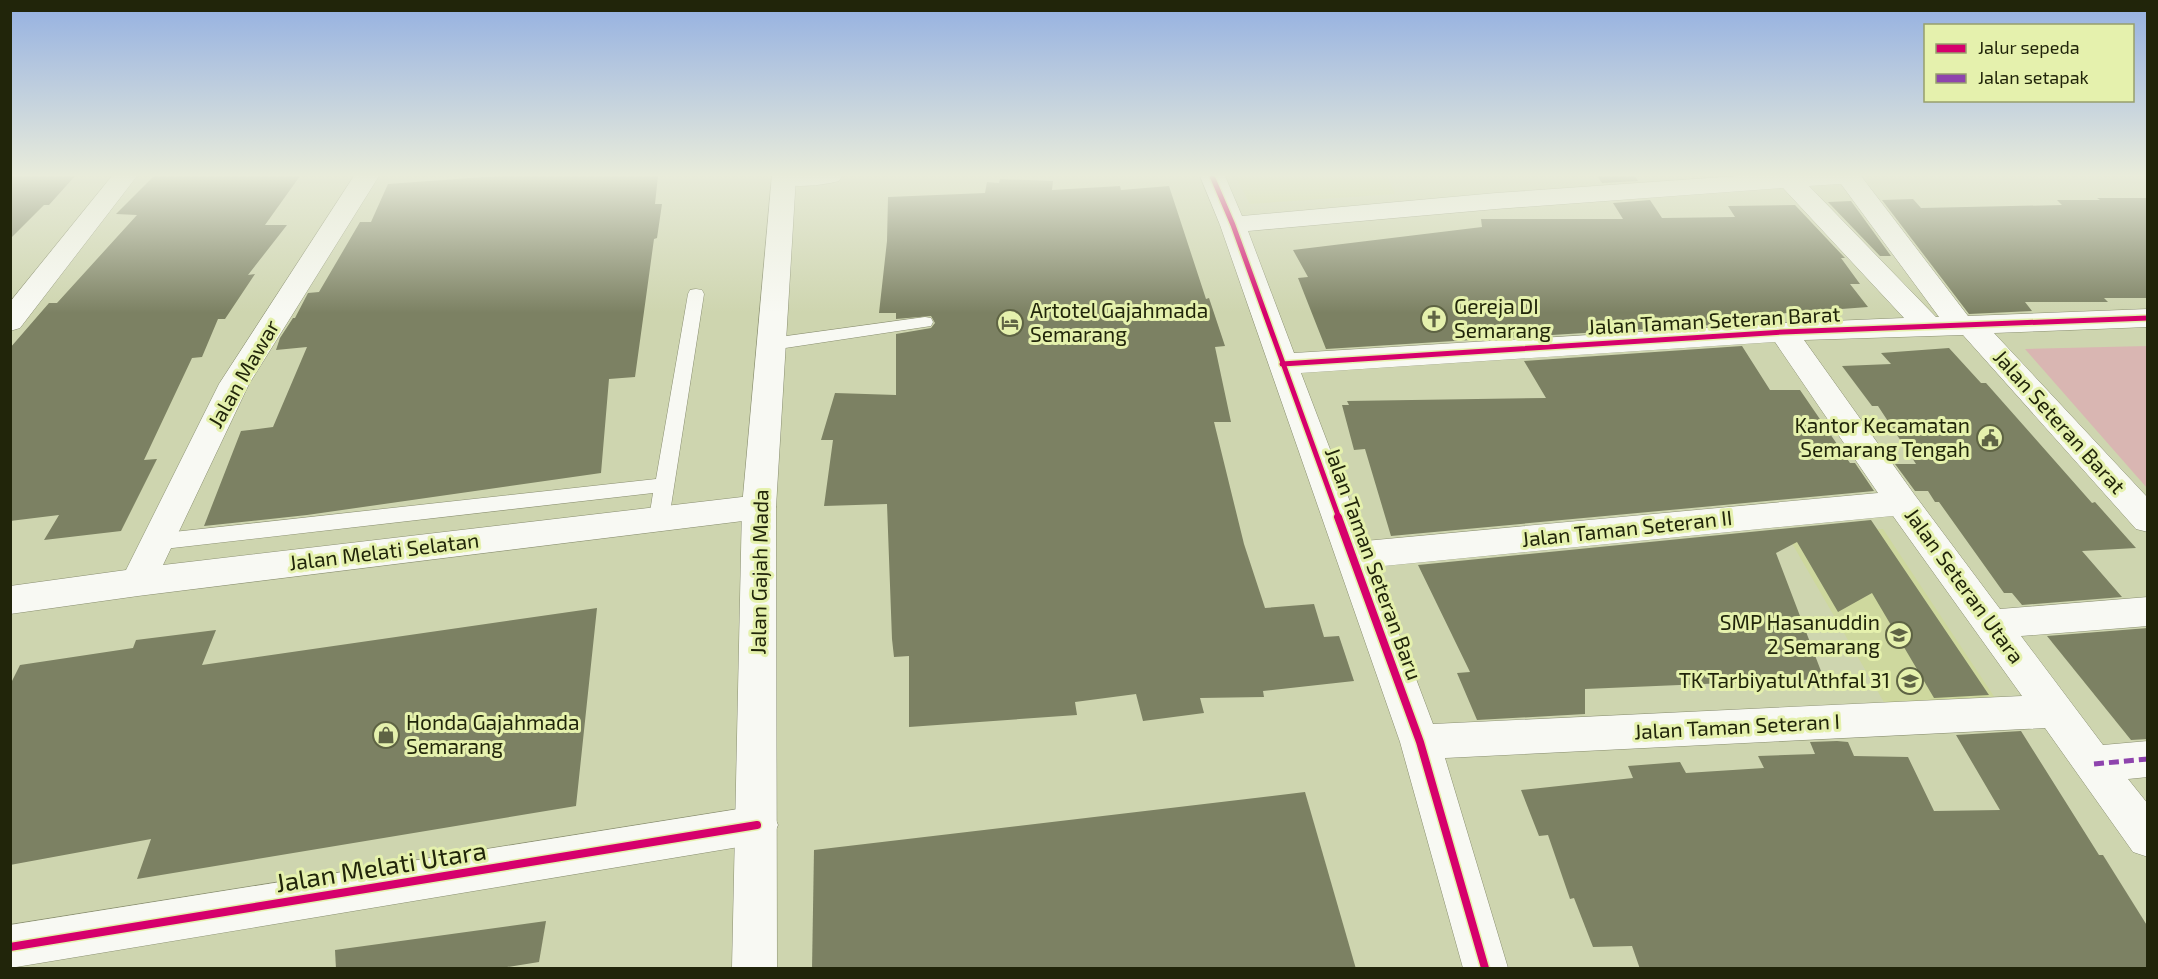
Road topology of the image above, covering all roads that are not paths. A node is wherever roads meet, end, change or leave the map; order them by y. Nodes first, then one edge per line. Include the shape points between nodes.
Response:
1 (89, 222) edge
2 (338, 222) edge
3 (781, 222) edge
4 (1232, 222) edge
5 (1269, 222) edge
6 (1829, 222) edge
7 (1882, 222) edge
8 (1233, 225) junction
9 (696, 294) dead end
10 (2148, 318) edge
11 (10, 322) edge
12 (925, 322) dead end
13 (1965, 325) junction
14 (1929, 327) junction
15 (1783, 332) junction
16 (772, 344) junction
17 (1282, 364) junction
18 (664, 485) junction
19 (1902, 503) junction
20 (759, 507) junction
21 (659, 519) junction
22 (2148, 520) edge
23 (155, 542) junction
24 (1352, 556) junction
25 (138, 582) junction
26 (10, 600) edge
27 (2148, 611) edge
28 (1991, 624) junction
29 (2055, 711) junction
30 (1420, 742) junction
31 (2148, 759) edge
32 (2094, 764) junction
33 (757, 825) junction
34 (2148, 838) edge
35 (10, 947) edge
36 (754, 969) edge
37 (1485, 969) edge

1 - 11 street
2 - 23 street, Jalan Mawar via 234,384
3 - 16 street, Jalan Gajah Mada
4 - 8 street, Jalan Taman Seteran Baru
5 - 8 street
6 - 14 street
7 - 13 street, Jalan Seteran Barat
8 - 17 street, Jalan Taman Seteran Baru
9 - 18 lane
10 - 13 street, Jalan Taman Seteran Barat
12 - 16 lane
13 - 14 street, Jalan Taman Seteran Barat
13 - 22 street, Jalan Seteran Barat
14 - 15 street, Jalan Taman Seteran Barat
15 - 17 street, Jalan Taman Seteran Barat
15 - 19 street, Jalan Seteran Utara
16 - 20 street, Jalan Gajah Mada
17 - 24 street, Jalan Taman Seteran Baru
18 - 21 lane
18 - 23 lane
19 - 24 street, Jalan Taman Seteran II
19 - 28 street, Jalan Seteran Utara
20 - 21 street, Jalan Melati Selatan
20 - 33 street, Jalan Gajah Mada
21 - 25 street, Jalan Melati Selatan
23 - 25 street, Jalan Mawar
24 - 30 street, Jalan Taman Seteran Baru
25 - 26 street, Jalan Melati Selatan
27 - 28 street
28 - 29 street, Jalan Seteran Utara
29 - 30 street, Jalan Taman Seteran I
29 - 32 street, Jalan Seteran Utara
30 - 37 street, Jalan Taman Seteran Baru
31 - 32 street
32 - 34 street, Jalan Seteran Utara
33 - 35 street, Jalan Melati Utara
33 - 36 street, Jalan Gajah Mada

